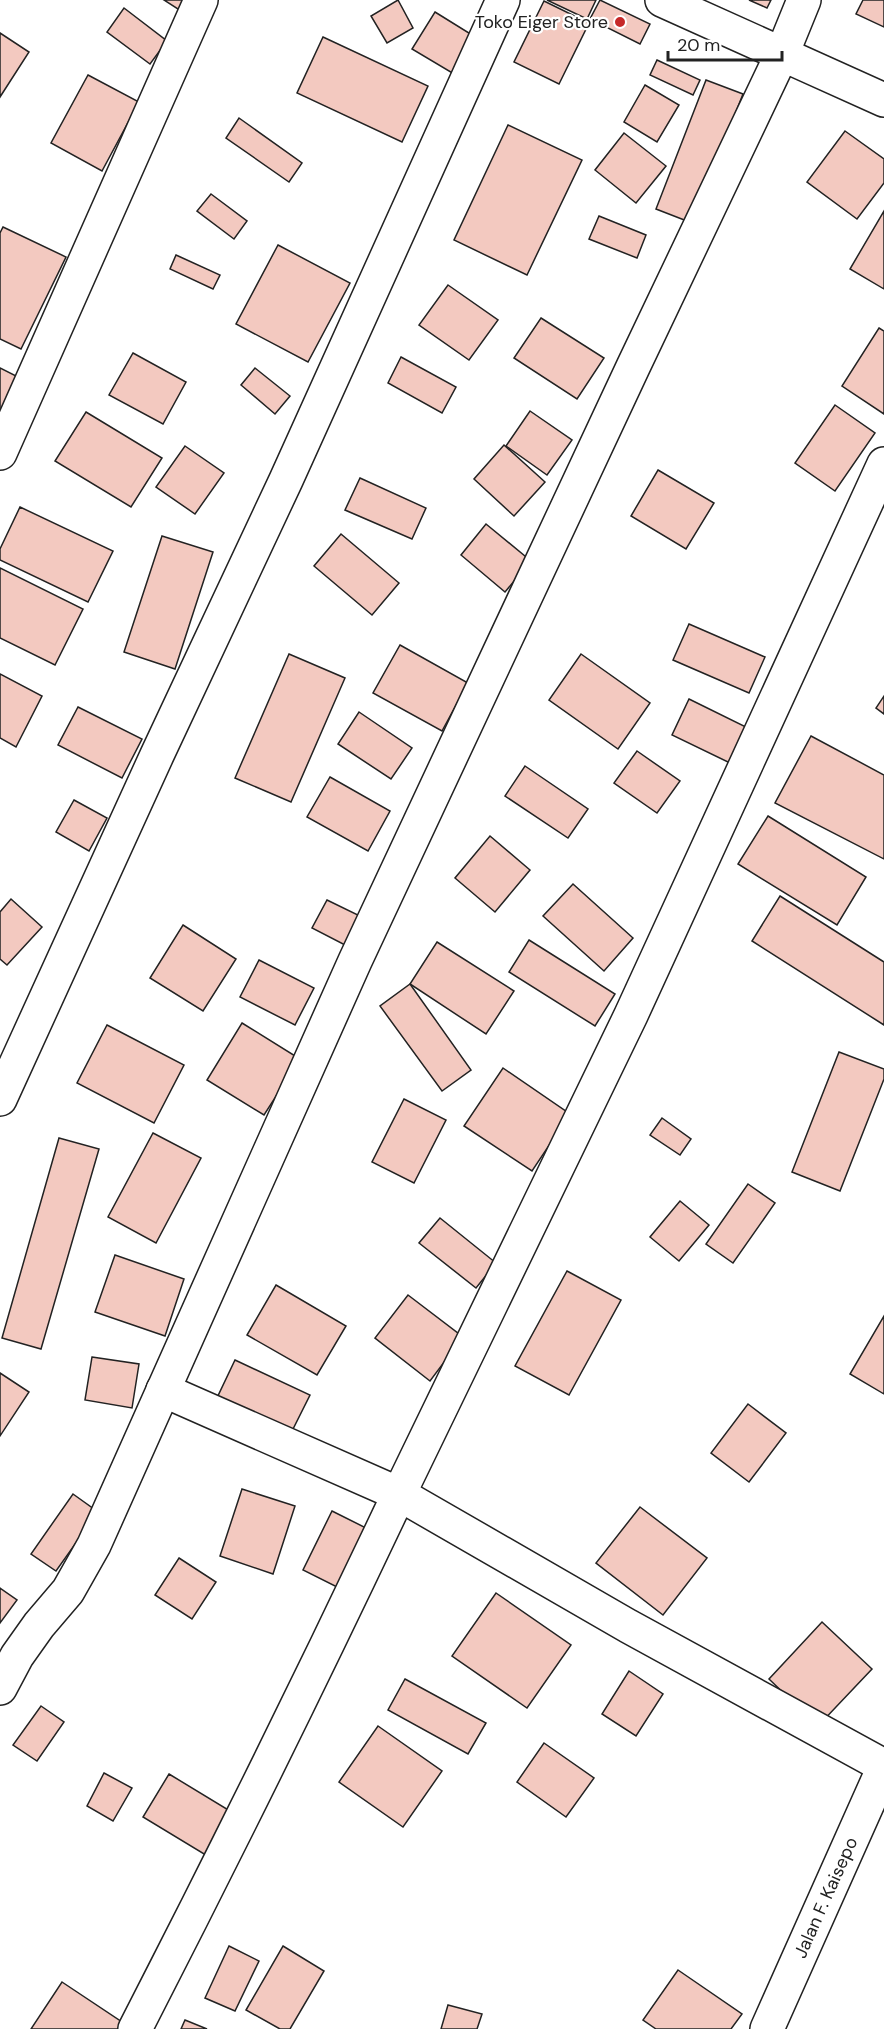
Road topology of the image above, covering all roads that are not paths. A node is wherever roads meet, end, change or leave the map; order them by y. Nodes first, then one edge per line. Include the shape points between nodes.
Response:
1 (201, 0) edge
2 (504, 0) edge
3 (662, 0) edge
4 (804, 0) edge
5 (782, 54) junction
6 (884, 100) edge
7 (0, 453) edge
8 (884, 464) edge
9 (0, 1099) edge
10 (163, 1390) junction
11 (399, 1494) junction
12 (0, 1688) edge
13 (884, 1767) edge
14 (135, 2029) edge
15 (767, 2029) edge

1 - 7 street
2 - 9 street
3 - 5 street
4 - 5 street
5 - 6 street
5 - 10 street via 360,951
8 - 11 street via 631,1015
10 - 11 street
10 - 12 street via 94,1545 68,1592 33,1633
11 - 13 street
11 - 14 street via 226,1852
13 - 15 street, Jalan F. Kaisepo

